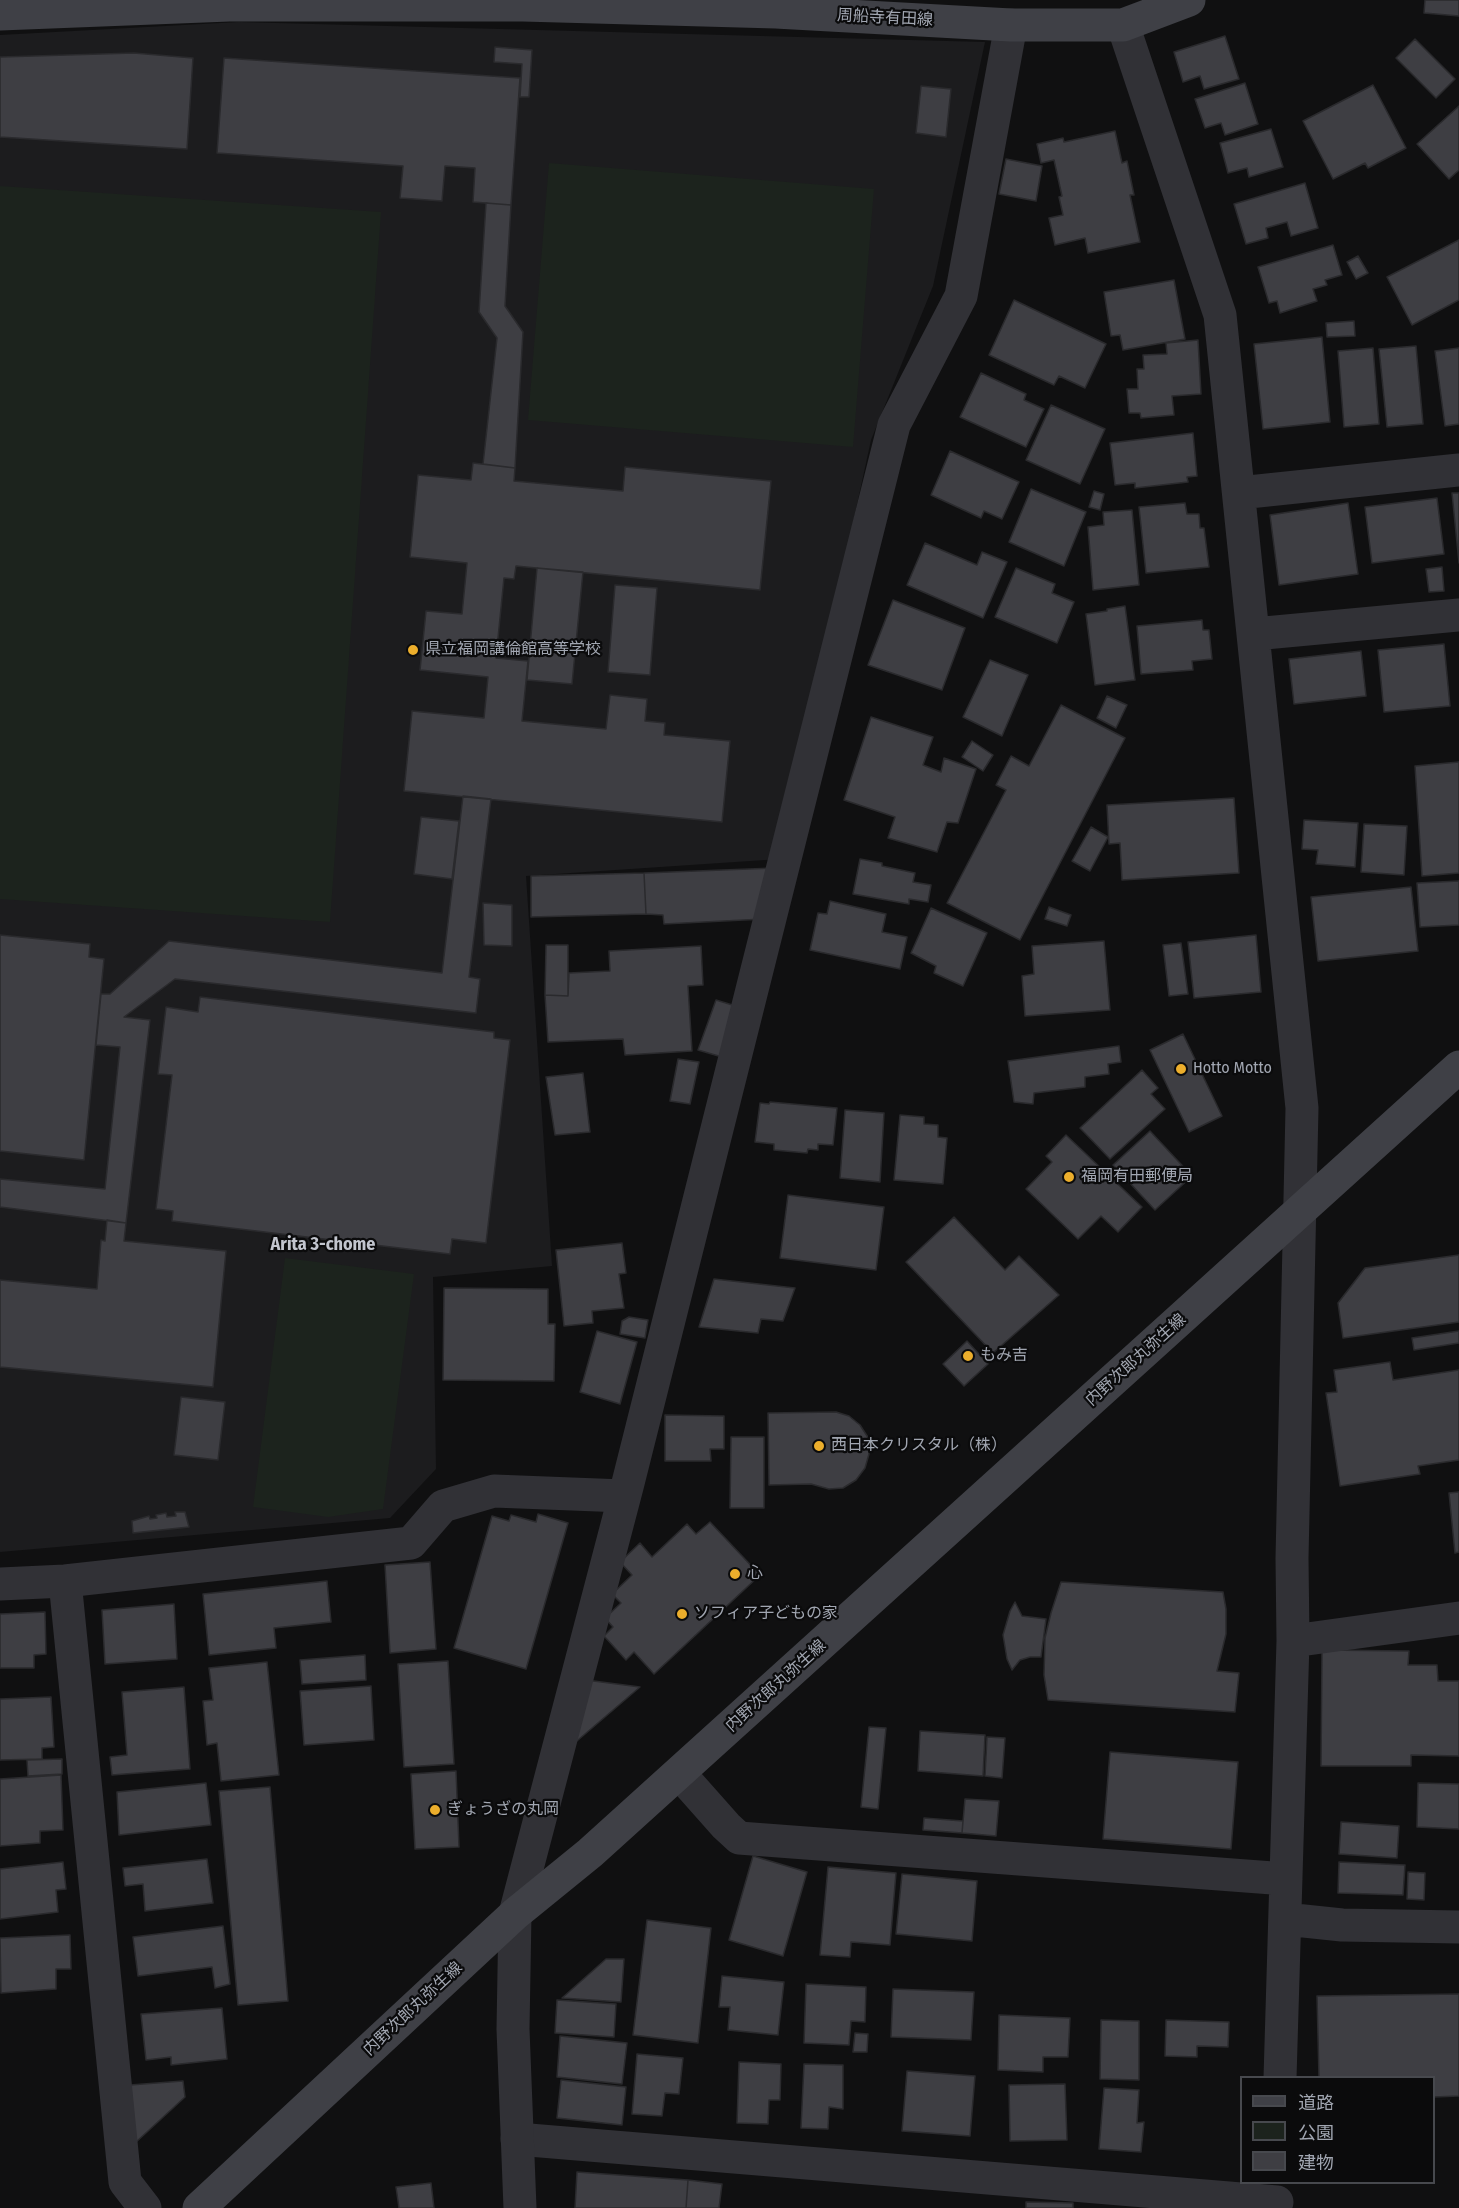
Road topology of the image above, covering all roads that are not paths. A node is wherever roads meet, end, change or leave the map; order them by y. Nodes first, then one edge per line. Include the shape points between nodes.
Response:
1 (1189, 0) edge
2 (229, 3) edge
3 (420, 3) edge
4 (777, 6) edge
5 (0, 14) edge
6 (1011, 25) junction
7 (1123, 25) junction
8 (1459, 470) edge
9 (1239, 493) junction
10 (1459, 615) edge
11 (1254, 634) junction
12 (1459, 1067) edge
13 (1298, 1214) junction
14 (624, 1497) junction
15 (65, 1581) junction
16 (0, 1584) edge
17 (1459, 1618) edge
18 (1293, 1641) junction
19 (679, 1773) junction
20 (1286, 1879) junction
21 (515, 1914) junction
22 (1285, 1919) junction
23 (1459, 1927) edge
24 (1280, 2076) edge
25 (517, 2139) junction
26 (1277, 2197) edge
27 (145, 2208) edge
28 (199, 2208) edge
29 (520, 2208) edge

1 - 7 main road, 周船寺有田線
2 - 3 main road, 周船寺有田線
2 - 5 main road, 周船寺有田線
3 - 4 main road, 周船寺有田線
4 - 6 main road, 周船寺有田線
6 - 7 main road, 周船寺有田線
6 - 14 street via 961,296 894,425
7 - 9 street via 1220,315
8 - 9 street
9 - 11 street
10 - 11 street
11 - 13 street via 1302,1108
12 - 13 main road, 内野次郎丸弥生線
13 - 18 street
13 - 19 main road, 内野次郎丸弥生線
14 - 15 street via 494,1491 443,1506 411,1542
14 - 21 street
15 - 16 street
15 - 27 street via 125,2182
17 - 18 street
18 - 20 street
19 - 20 street via 739,1838
19 - 21 main road, 内野次郎丸弥生線
20 - 22 street
21 - 25 street via 513,2029
21 - 28 main road, 内野次郎丸弥生線
22 - 23 street via 1342,1925
22 - 24 street
25 - 26 street
25 - 29 street

